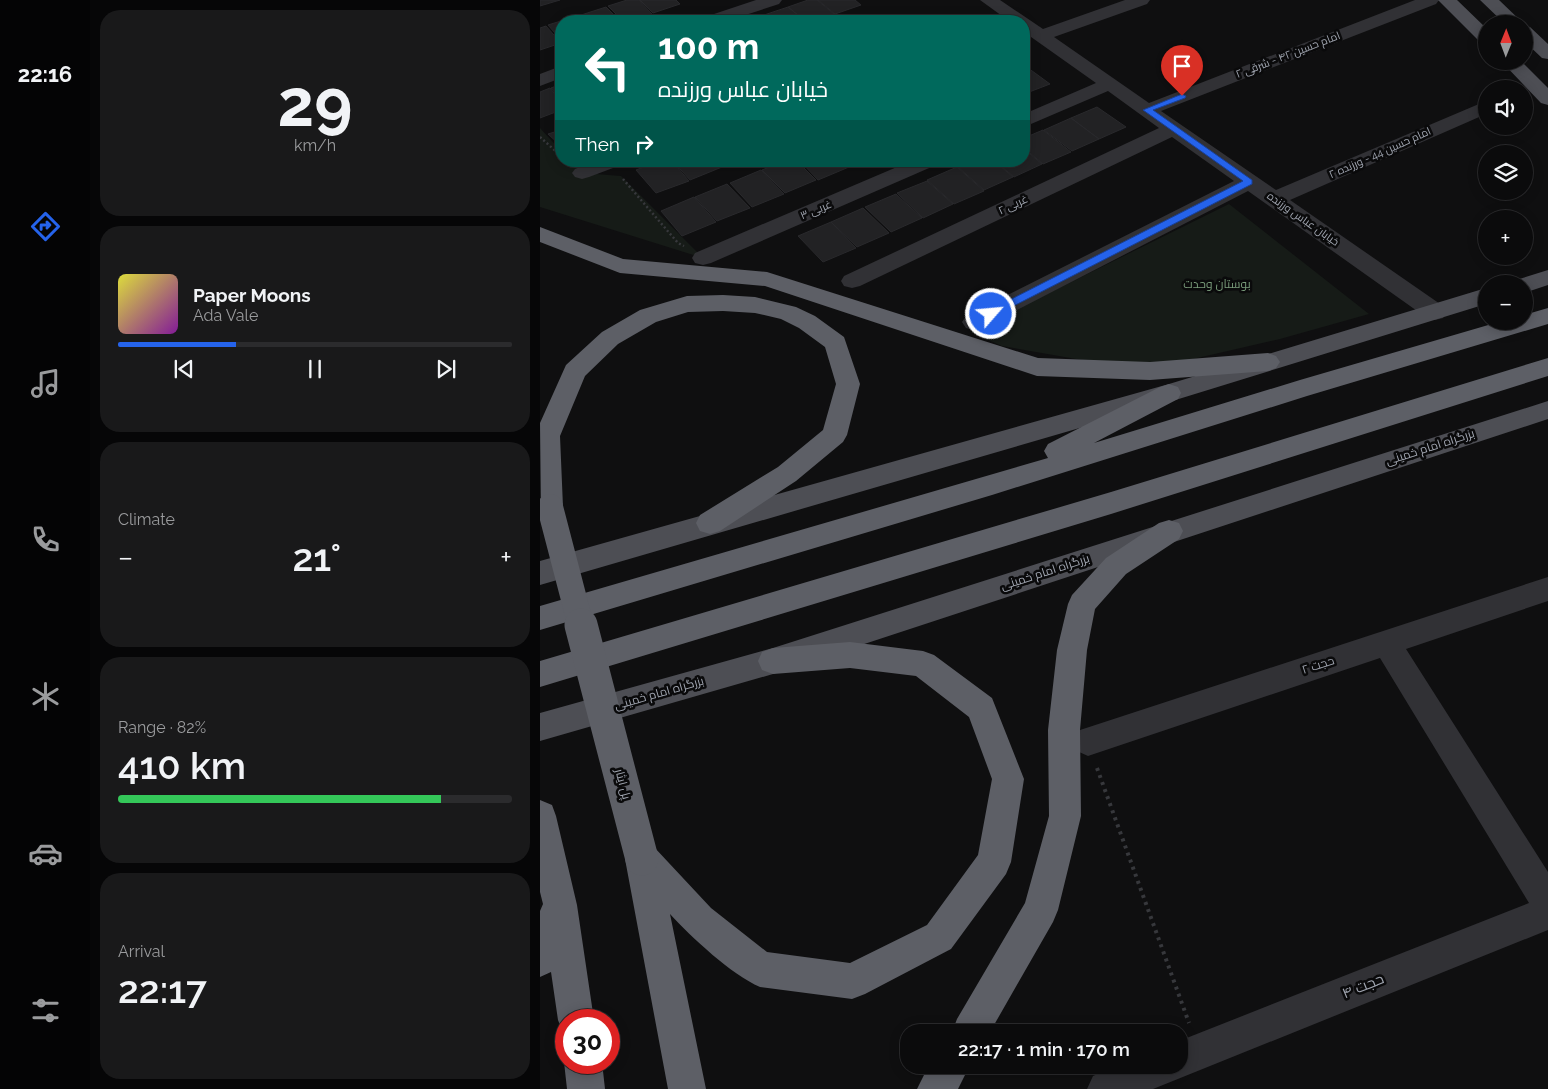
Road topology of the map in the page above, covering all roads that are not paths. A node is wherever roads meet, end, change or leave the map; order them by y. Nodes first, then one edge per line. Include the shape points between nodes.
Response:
1 (773, 0) edge
2 (989, 0) edge
3 (1141, 0) edge
4 (1430, 0) edge
5 (1447, 0) edge
6 (1490, 0) edge
7 (729, 15) edge
8 (1011, 15) edge
9 (1506, 15) edge
10 (1030, 28) edge
11 (1478, 30) edge
12 (1041, 36) junction
13 (1533, 40) edge
14 (1548, 54) edge
15 (1519, 70) edge
16 (555, 74) edge
17 (540, 80) edge
18 (1109, 84) junction
19 (1535, 86) edge
20 (1548, 99) edge
21 (1147, 110) junction
22 (1478, 110) edge
23 (1030, 117) edge
24 (1173, 129) junction
25 (598, 167) edge
26 (915, 167) edge
27 (582, 173) dead end
28 (1249, 182) junction
29 (1274, 199) junction
30 (540, 234) edge
31 (703, 258) dead end
32 (1548, 277) edge
33 (852, 281) dead end
34 (1533, 282) edge
35 (1478, 299) edge
36 (1435, 312) junction
37 (1548, 316) edge
38 (974, 322) dead end
39 (1268, 362) junction
40 (1548, 366) edge
41 (1168, 393) junction
42 (1548, 410) edge
43 (992, 485) junction
44 (545, 496) edge
45 (710, 523) junction
46 (1169, 531) junction
47 (540, 573) edge
48 (1548, 589) edge
49 (540, 618) edge
50 (1386, 642) junction
51 (773, 661) junction
52 (540, 674) edge
53 (540, 727) edge
54 (1088, 741) road end
55 (540, 816) edge
56 (642, 859) junction
57 (1548, 903) edge
58 (560, 905) junction
59 (1548, 913) edge
60 (540, 958) edge
61 (574, 1009) edge
62 (975, 1024) edge
63 (1189, 1056) edge
64 (584, 1074) edge
65 (945, 1074) edge
66 (1144, 1074) edge
67 (586, 1089) edge
68 (687, 1089) edge
69 (936, 1089) edge
70 (1106, 1089) edge

1 - 7 street
2 - 8 street, خیابان عباس ورزنده
3 - 12 street
4 - 21 street, امام حسین ۴۲ - شرقی ۲
5 - 11 main road
6 - 9 main road
10 - 12 street, خیابان عباس ورزنده
12 - 18 street, خیابان عباس ورزنده
13 - 14 main road
15 - 19 main road
16 - 17 street
18 - 21 street, خیابان عباس ورزنده
18 - 23 street
19 - 20 main road
21 - 24 street, خیابان عباس ورزنده
22 - 29 street, امام حسین 44 - ورزنده ۲
24 - 28 street, خیابان عباس ورزنده
24 - 33 street, غربی ۲
25 - 27 street
26 - 31 street, غربی ۳
28 - 29 street, خیابان عباس ورزنده
28 - 38 street
29 - 36 street, خیابان عباس ورزنده
30 - 39 highway via 620,266 767,279 1037,367 1150,371
32 - 34 main road
35 - 36 main road
36 - 39 main road
37 - 43 highway via 1300,388
39 - 41 main road
40 - 52 highway via 1111,504
41 - 43 highway
41 - 45 main road
42 - 46 main road, بزرگراه امام خمینی
43 - 49 highway
44 - 45 highway, پل ایثار via 547,436 575,370 610,338 648,316 687,304 755,305 788,312 836,343 848,384 834,434 787,474
44 - 56 highway, پل ایثار, bridge
45 - 47 main road
46 - 51 main road, بزرگراه امام خمینی
46 - 62 highway via 1116,566 1082,604 1072,650 1064,730 1065,816 1041,910
48 - 50 street, حجت ۲
50 - 54 street, حجت ۲
50 - 57 street
51 - 53 main road, بزرگراه امام خمینی
51 - 56 highway via 850,655 923,664 982,708 1008,779 994,862 939,937 852,980 760,969 699,920
55 - 58 highway
56 - 68 highway, پل ایثار
58 - 60 highway
58 - 61 highway
59 - 63 street, حجت ۴
64 - 67 highway
65 - 69 highway
66 - 70 street

